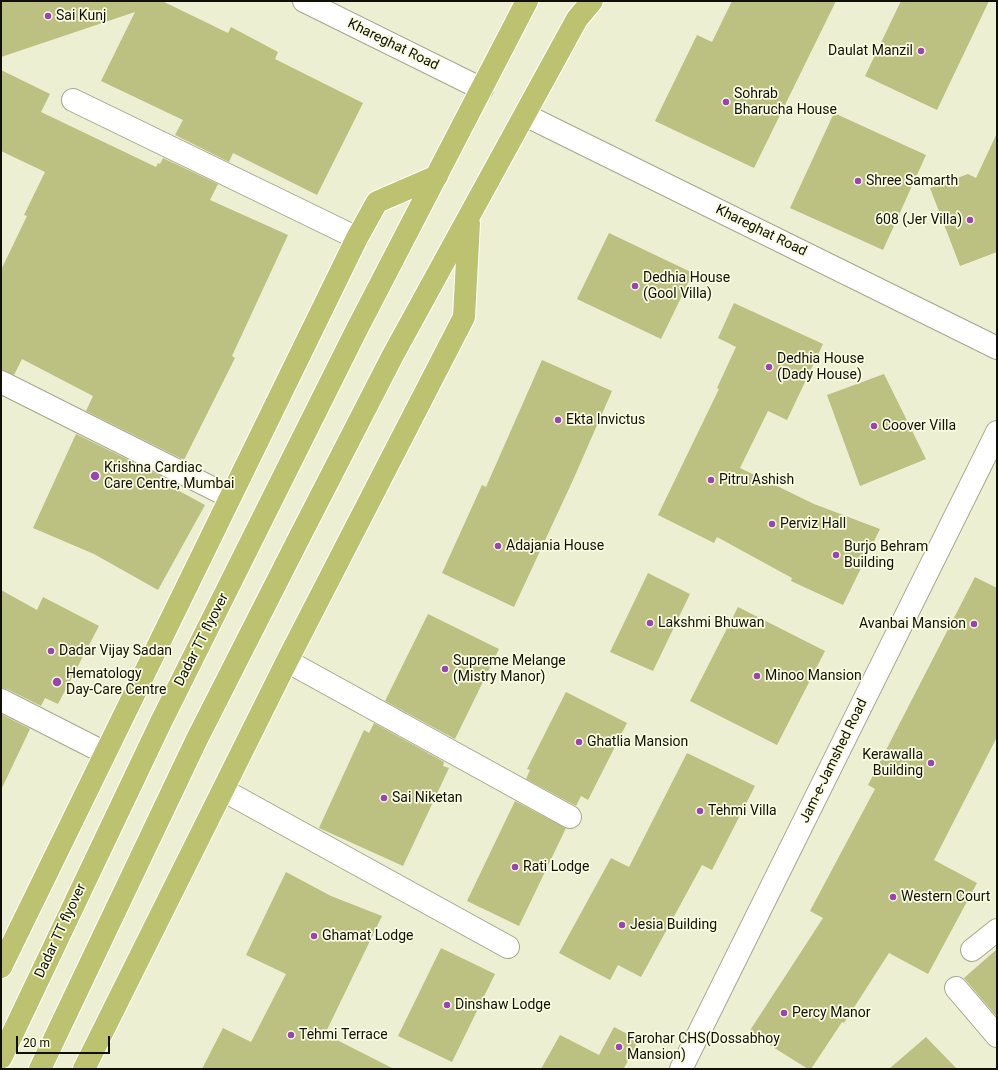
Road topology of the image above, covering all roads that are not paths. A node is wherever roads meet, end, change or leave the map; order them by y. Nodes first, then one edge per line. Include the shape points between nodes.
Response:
1 (304, 1) edge
2 (592, 1) edge
3 (526, 2) edge
4 (581, 10) edge
5 (482, 89) junction
6 (73, 100) dead end
7 (525, 115) junction
8 (437, 176) junction
9 (469, 218) junction
10 (357, 238) junction
11 (997, 348) edge
12 (1, 382) edge
13 (997, 432) edge
14 (230, 497) junction
15 (287, 661) junction
16 (1, 700) edge
17 (105, 753) junction
18 (223, 790) junction
19 (570, 817) dead end
20 (997, 930) edge
21 (508, 947) dead end
22 (972, 950) dead end
23 (1, 967) edge
24 (956, 988) dead end
25 (997, 1036) edge
26 (1, 1058) edge
27 (40, 1069) edge
28 (84, 1069) edge
29 (681, 1069) edge

1 - 5 street, Khareghat Road
2 - 4 highway
3 - 5 highway, Dadar TT flyover
4 - 7 highway
5 - 8 highway, Dadar TT flyover
6 - 10 street
7 - 9 highway
7 - 11 street, Khareghat Road
8 - 10 highway via 377,202
8 - 26 highway, Dadar TT flyover via 356,331 161,722
9 - 15 highway via 464,317
9 - 27 highway via 393,355 197,739
10 - 14 highway
12 - 14 street
13 - 29 street, Jam-e-Jamshed Road
14 - 17 highway
15 - 18 highway
15 - 19 street
16 - 17 street
17 - 23 highway
18 - 21 street
18 - 28 highway
20 - 22 street
24 - 25 street

